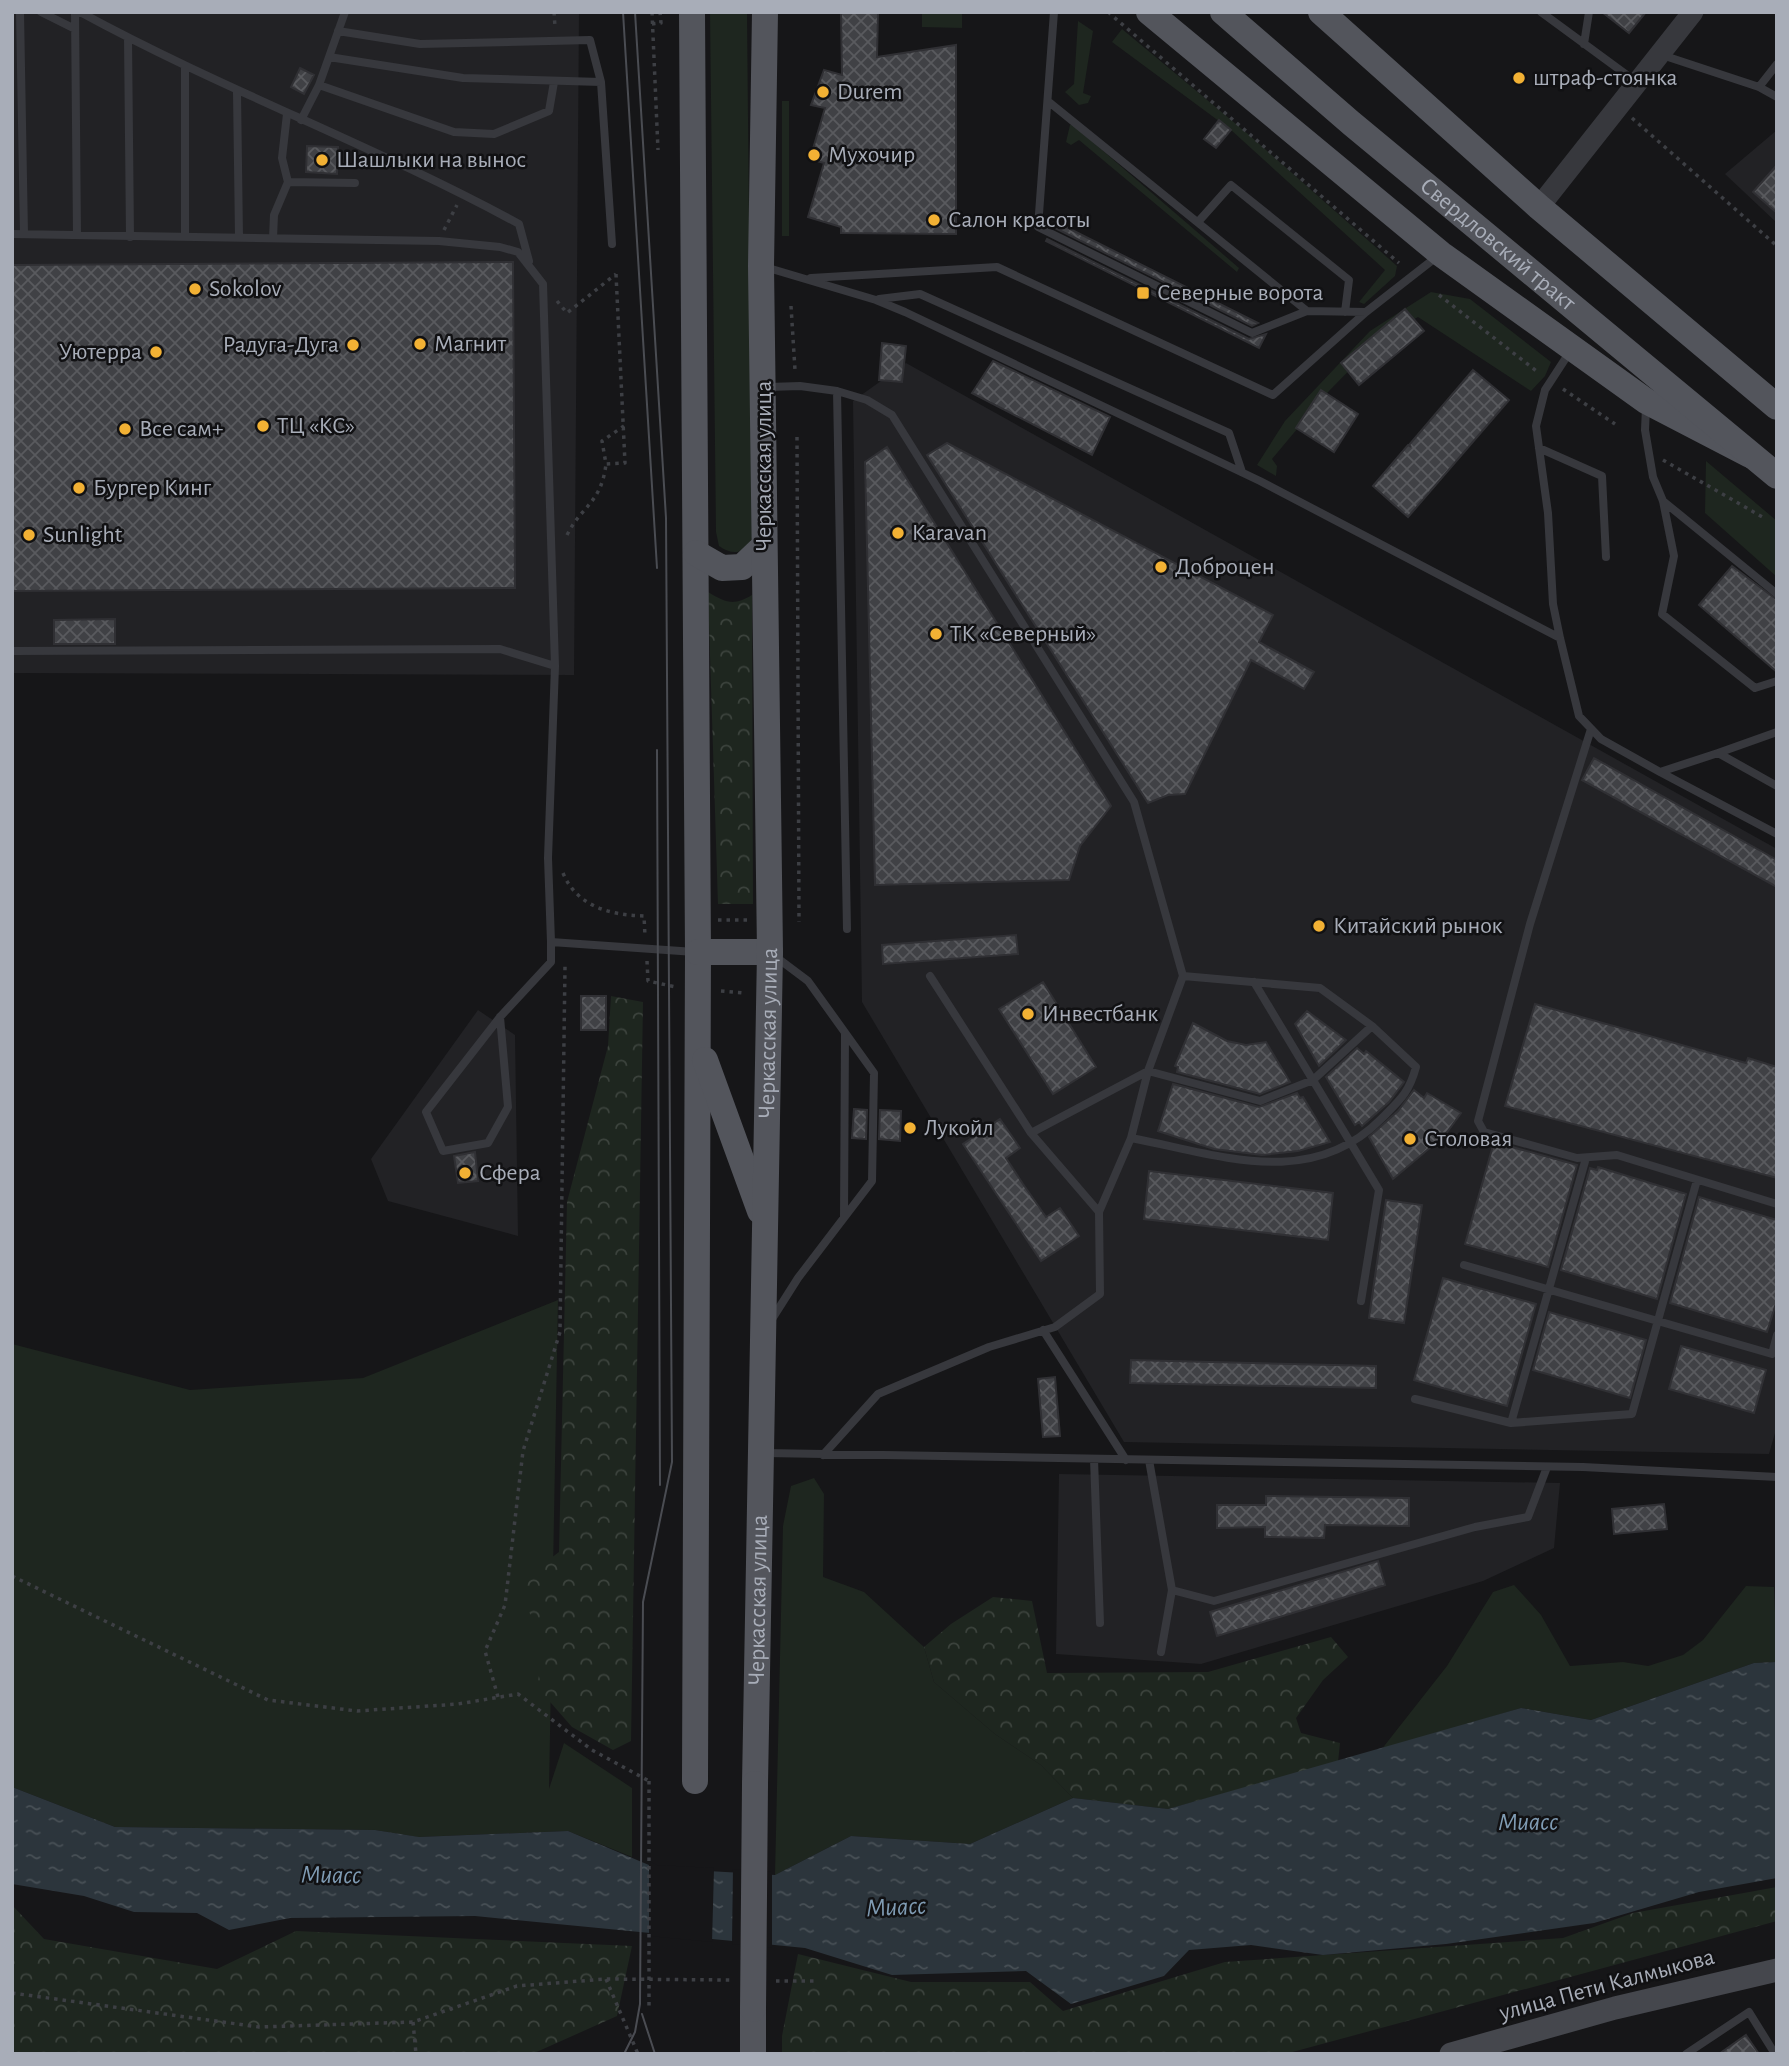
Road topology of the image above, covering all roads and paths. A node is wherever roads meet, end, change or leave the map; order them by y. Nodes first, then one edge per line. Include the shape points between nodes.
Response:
1 (20, 12) edge
2 (41, 12) edge
3 (75, 12) edge
4 (80, 12) edge
5 (345, 12) edge
6 (652, 12) edge
7 (660, 12) edge
8 (692, 12) edge
9 (765, 12) edge
10 (1054, 12) edge
11 (1108, 12) edge
12 (1149, 12) edge
13 (1223, 12) edge
14 (1321, 12) edge
15 (1541, 12) edge
16 (1589, 12) edge
17 (1693, 12) edge
18 (554, 13) edge
19 (653, 24) junction
20 (75, 29) junction
21 (338, 31) junction
22 (555, 33) dead end
23 (128, 38) junction
24 (1584, 44) junction
25 (1659, 54) junction
26 (330, 57) junction
27 (1777, 64) edge
28 (185, 66) junction
29 (554, 82) junction
30 (601, 82) junction
31 (1636, 82) junction
32 (319, 85) junction
33 (1759, 87) junction
34 (237, 92) junction
35 (1777, 97) edge
36 (1049, 102) junction
37 (1618, 106) junction
38 (288, 114) junction
39 (301, 120) junction
40 (658, 150) dead end
41 (288, 182) junction
42 (355, 183) dead end
43 (463, 193) junction
44 (1539, 207) junction
45 (1198, 222) junction
46 (12, 234) edge
47 (24, 234) junction
48 (77, 235) junction
49 (130, 237) junction
50 (186, 237) junction
51 (239, 237) junction
52 (272, 238) junction
53 (439, 241) junction
54 (612, 244) dead end
55 (1777, 246) edge
56 (1441, 254) junction
57 (1399, 263) dead end
58 (761, 266) junction
59 (531, 267) junction
60 (804, 278) junction
61 (1439, 295) dead end
62 (876, 300) junction
63 (791, 306) dead end
64 (1307, 311) junction
65 (1345, 312) junction
66 (1366, 312) junction
67 (567, 313) dead end
68 (1572, 349) junction
69 (795, 370) dead end
70 (1542, 375) dead end
71 (765, 387) junction
72 (1563, 389) dead end
73 (837, 390) junction
74 (1646, 401) junction
75 (1777, 407) edge
76 (1615, 424) dead end
77 (624, 426) junction
78 (797, 437) dead end
79 (1539, 448) junction
80 (1750, 455) junction
81 (1661, 459) dead end
82 (606, 464) junction
83 (1242, 472) junction
84 (1777, 476) edge
85 (1663, 501) junction
86 (1766, 519) dead end
87 (568, 535) dead end
88 (764, 547) junction
89 (696, 552) junction
90 (1606, 557) dead end
91 (1777, 594) edge
92 (1560, 638) junction
93 (12, 651) edge
94 (555, 666) junction
95 (1777, 681) edge
96 (1591, 729) junction
97 (1777, 732) edge
98 (1718, 753) junction
99 (1660, 772) junction
100 (1777, 786) edge
101 (1777, 834) edge
102 (560, 866) dead end
103 (644, 916) dead end
104 (716, 919) dead end
105 (748, 920) dead end
106 (799, 922) dead end
107 (847, 929) dead end
108 (551, 942) junction
109 (566, 943) junction
110 (698, 952) junction
111 (770, 952) junction
112 (930, 976) dead end
113 (1183, 976) junction
114 (1254, 982) junction
115 (721, 991) dead end
116 (744, 993) dead end
117 (500, 1017) junction
118 (1372, 1026) junction
119 (845, 1033) junction
120 (697, 1038) junction
121 (1148, 1071) junction
122 (1313, 1080) junction
123 (1031, 1133) junction
124 (1131, 1138) junction
125 (1351, 1143) junction
126 (1586, 1158) junction
127 (1697, 1180) junction
128 (1777, 1204) edge
129 (1099, 1212) junction
130 (844, 1217) junction
131 (766, 1228) junction
132 (1464, 1265) dead end
133 (1549, 1289) junction
134 (1361, 1301) dead end
135 (1657, 1323) junction
136 (764, 1330) junction
137 (1043, 1331) junction
138 (1777, 1335) edge
139 (1415, 1399) dead end
140 (1511, 1423) junction
141 (763, 1453) junction
142 (823, 1455) junction
143 (1094, 1459) junction
144 (1126, 1460) junction
145 (1149, 1460) junction
146 (1548, 1467) junction
147 (1777, 1477) edge
148 (12, 1577) edge
149 (1172, 1590) junction
150 (1100, 1623) dead end
151 (1161, 1652) dead end
152 (498, 1698) junction
153 (695, 1781) dead end
154 (1777, 1970) edge
155 (606, 1979) junction
156 (746, 1980) dead end
157 (774, 1981) dead end
158 (815, 1981) dead end
159 (12, 1993) edge
160 (649, 2006) dead end
161 (414, 2022) junction
162 (1465, 2052) edge
163 (416, 2054) edge
164 (638, 2054) edge
165 (752, 2054) edge
166 (1686, 2054) edge
167 (1775, 2054) edge

1 - 47 lane
2 - 20 lane
3 - 20 lane
4 - 23 lane
5 - 21 lane
6 - 19 path
7 - 19 path via 661,23
8 - 89 main road
9 - 58 main road, Черкасская улица
10 - 36 lane
11 - 57 path
12 - 56 main road
13 - 80 main road, Свердловский тракт
14 - 44 main road
15 - 24 lane
16 - 24 lane
17 - 25 street
18 - 22 path
19 - 40 path
20 - 48 lane
21 - 26 lane
21 - 30 lane via 420,44 590,40
23 - 28 lane
23 - 49 lane
24 - 31 lane
25 - 31 street
25 - 33 lane
26 - 29 lane via 463,78
26 - 32 lane
27 - 33 lane
28 - 34 lane
28 - 50 lane
29 - 30 lane
29 - 32 lane via 549,111 494,134 454,132
30 - 54 lane
31 - 37 street
32 - 39 lane
33 - 35 lane
34 - 38 lane
34 - 51 lane
36 - 45 lane
36 - 64 lane via 1038,228 1252,334
37 - 44 street
37 - 55 path
38 - 39 lane
38 - 41 lane via 282,158
39 - 43 lane
41 - 42 lane
41 - 52 lane via 274,215
43 - 53 path
43 - 59 lane via 519,224
44 - 75 main road
45 - 64 lane
45 - 65 lane via 1231,185 1349,280
46 - 47 lane
47 - 48 lane
48 - 49 lane
49 - 50 lane
50 - 51 lane
51 - 52 lane
52 - 53 lane
53 - 59 lane via 500,247 517,252
56 - 66 lane
56 - 68 main road
58 - 60 lane
58 - 71 main road, Черкасская улица
59 - 94 lane via 543,284
60 - 62 lane
60 - 66 lane via 997,267 1273,395
61 - 70 path
62 - 83 lane
62 - 83 lane via 920,295 1229,433
63 - 69 path
64 - 65 lane
65 - 66 lane
67 - 77 path via 616,274
68 - 74 main road
68 - 79 lane via 1545,390 1536,425
71 - 73 lane
71 - 88 main road, Черкасская улица
72 - 76 path
73 - 107 lane
73 - 113 lane via 892,415 1134,802
74 - 80 main road
74 - 85 lane via 1645,430 1653,477
77 - 82 path via 602,441
77 - 82 path via 625,463
78 - 106 path
79 - 90 lane via 1602,476
79 - 92 lane
80 - 84 main road, Свердловский тракт
81 - 86 path
82 - 87 path via 596,498
83 - 92 lane
85 - 91 lane
85 - 95 lane via 1674,556 1662,614 1755,688
88 - 89 main road via 742,567 722,568
88 - 111 main road, Черкасская улица
89 - 110 main road
92 - 96 lane via 1578,716
93 - 94 lane via 500,649
94 - 108 lane via 548,858
96 - 99 lane
96 - 126 lane via 1530,924 1478,1121 1484,1132
97 - 98 lane
98 - 99 lane
98 - 100 lane
99 - 101 lane
102 - 103 path via 569,887 594,907 619,916
104 - 105 path
108 - 109 lane
108 - 117 lane via 551,962
109 - 110 lane
109 - 152 path via 560,1332 523,1451 505,1605 485,1651
110 - 111 main road
110 - 120 main road
111 - 119 lane via 808,981
111 - 131 main road, Черкасская улица
112 - 123 lane
113 - 114 lane
113 - 121 lane
114 - 118 lane via 1320,988
114 - 122 lane
115 - 116 path
117 - 117 lane via 426,1112 443,1151 488,1143 508,1107
118 - 122 lane
118 - 125 lane via 1416,1066 1409,1090
119 - 130 lane
119 - 130 lane via 874,1073 872,1181
120 - 131 main road
120 - 153 main road
121 - 122 lane via 1261,1101
121 - 123 lane
121 - 124 lane
122 - 125 lane
123 - 129 lane
124 - 125 lane via 1268,1164 1318,1158
124 - 129 lane
125 - 134 lane via 1379,1190
126 - 127 lane via 1617,1155
126 - 133 lane
127 - 128 lane
127 - 135 lane
129 - 137 lane via 1100,1294
130 - 136 lane
131 - 136 main road, Черкасская улица
132 - 133 lane
133 - 135 lane
133 - 140 lane
135 - 138 lane via 1772,1354
135 - 140 lane via 1632,1414
136 - 141 main road, Черкасская улица
137 - 142 lane via 989,1347 878,1394
137 - 144 lane
139 - 140 lane
141 - 142 lane
141 - 165 main road, Черкасская улица, bridge
142 - 143 lane
143 - 144 lane
143 - 150 lane
144 - 145 lane
145 - 146 lane
145 - 149 lane
146 - 147 lane
146 - 149 lane via 1528,1517 1475,1527 1214,1601
148 - 152 path via 268,1700 357,1711
149 - 151 lane
152 - 160 path, bridge via 518,1694 592,1750 649,1781
154 - 162 main road, улица Пети Калмыкова via 1615,2008
155 - 156 path
155 - 161 path via 517,1986
155 - 164 path
157 - 158 path
159 - 161 path via 259,2026
161 - 163 path
166 - 167 lane via 1749,2012

